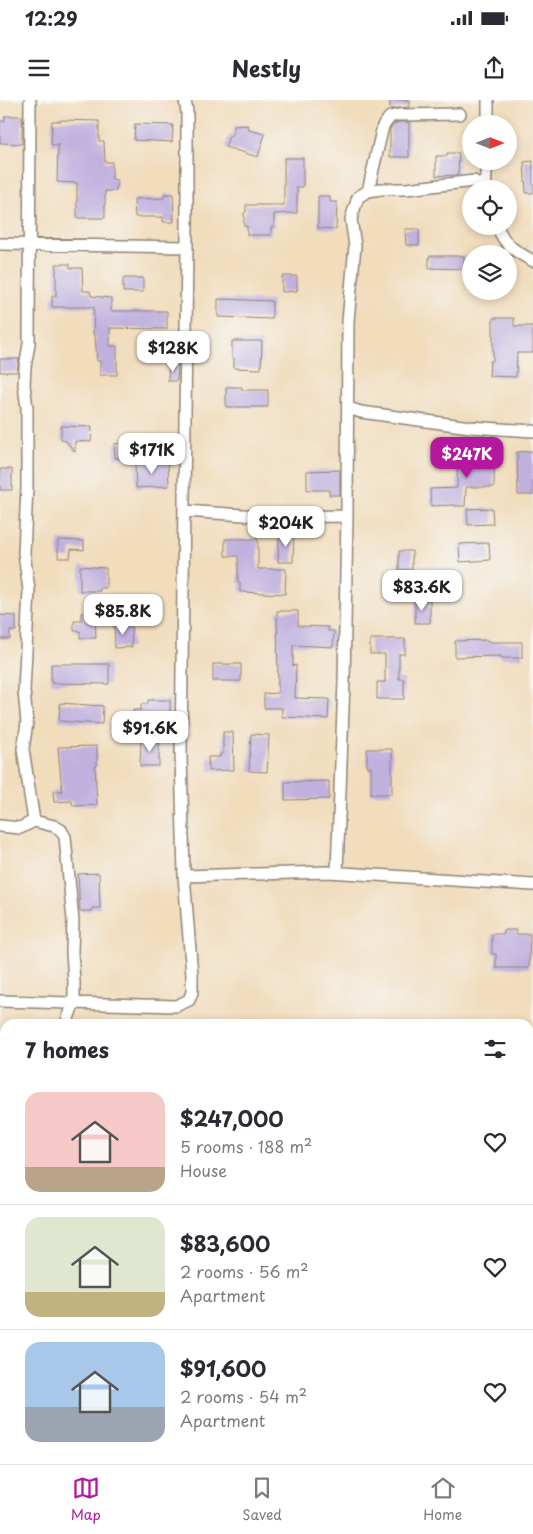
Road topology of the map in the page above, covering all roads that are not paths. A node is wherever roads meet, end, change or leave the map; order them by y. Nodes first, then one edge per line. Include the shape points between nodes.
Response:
1 (30, 100) edge
2 (185, 100) edge
3 (488, 100) edge
4 (460, 114) dead end
5 (488, 115) edge
6 (462, 182) edge
7 (368, 191) junction
8 (501, 235) edge
9 (0, 244) edge
10 (30, 244) junction
11 (187, 247) junction
12 (533, 261) edge
13 (348, 408) junction
14 (533, 431) edge
15 (184, 511) junction
16 (347, 516) junction
17 (34, 821) junction
18 (0, 826) edge
19 (337, 872) junction
20 (184, 876) junction
21 (533, 885) edge
22 (0, 1001) edge
23 (74, 1002) junction
24 (68, 1019) edge

1 - 10 street
2 - 11 street
3 - 5 street
4 - 7 street via 398,115 390,118 383,126
6 - 7 street
7 - 13 street via 358,197 352,219 355,246 348,321
8 - 12 street via 516,252
9 - 10 street
10 - 11 street
10 - 17 street via 29,344 24,385 27,408 24,552 29,590 24,691 27,723 23,749
11 - 15 street
13 - 14 street via 470,428
13 - 16 street
15 - 16 street via 273,517
15 - 20 street via 181,754
16 - 19 street
17 - 18 street via 20,828
17 - 23 street via 54,826 64,837 73,921
19 - 20 street
19 - 21 street
20 - 23 street via 192,975 189,1000 169,1006
22 - 23 street
23 - 24 street

